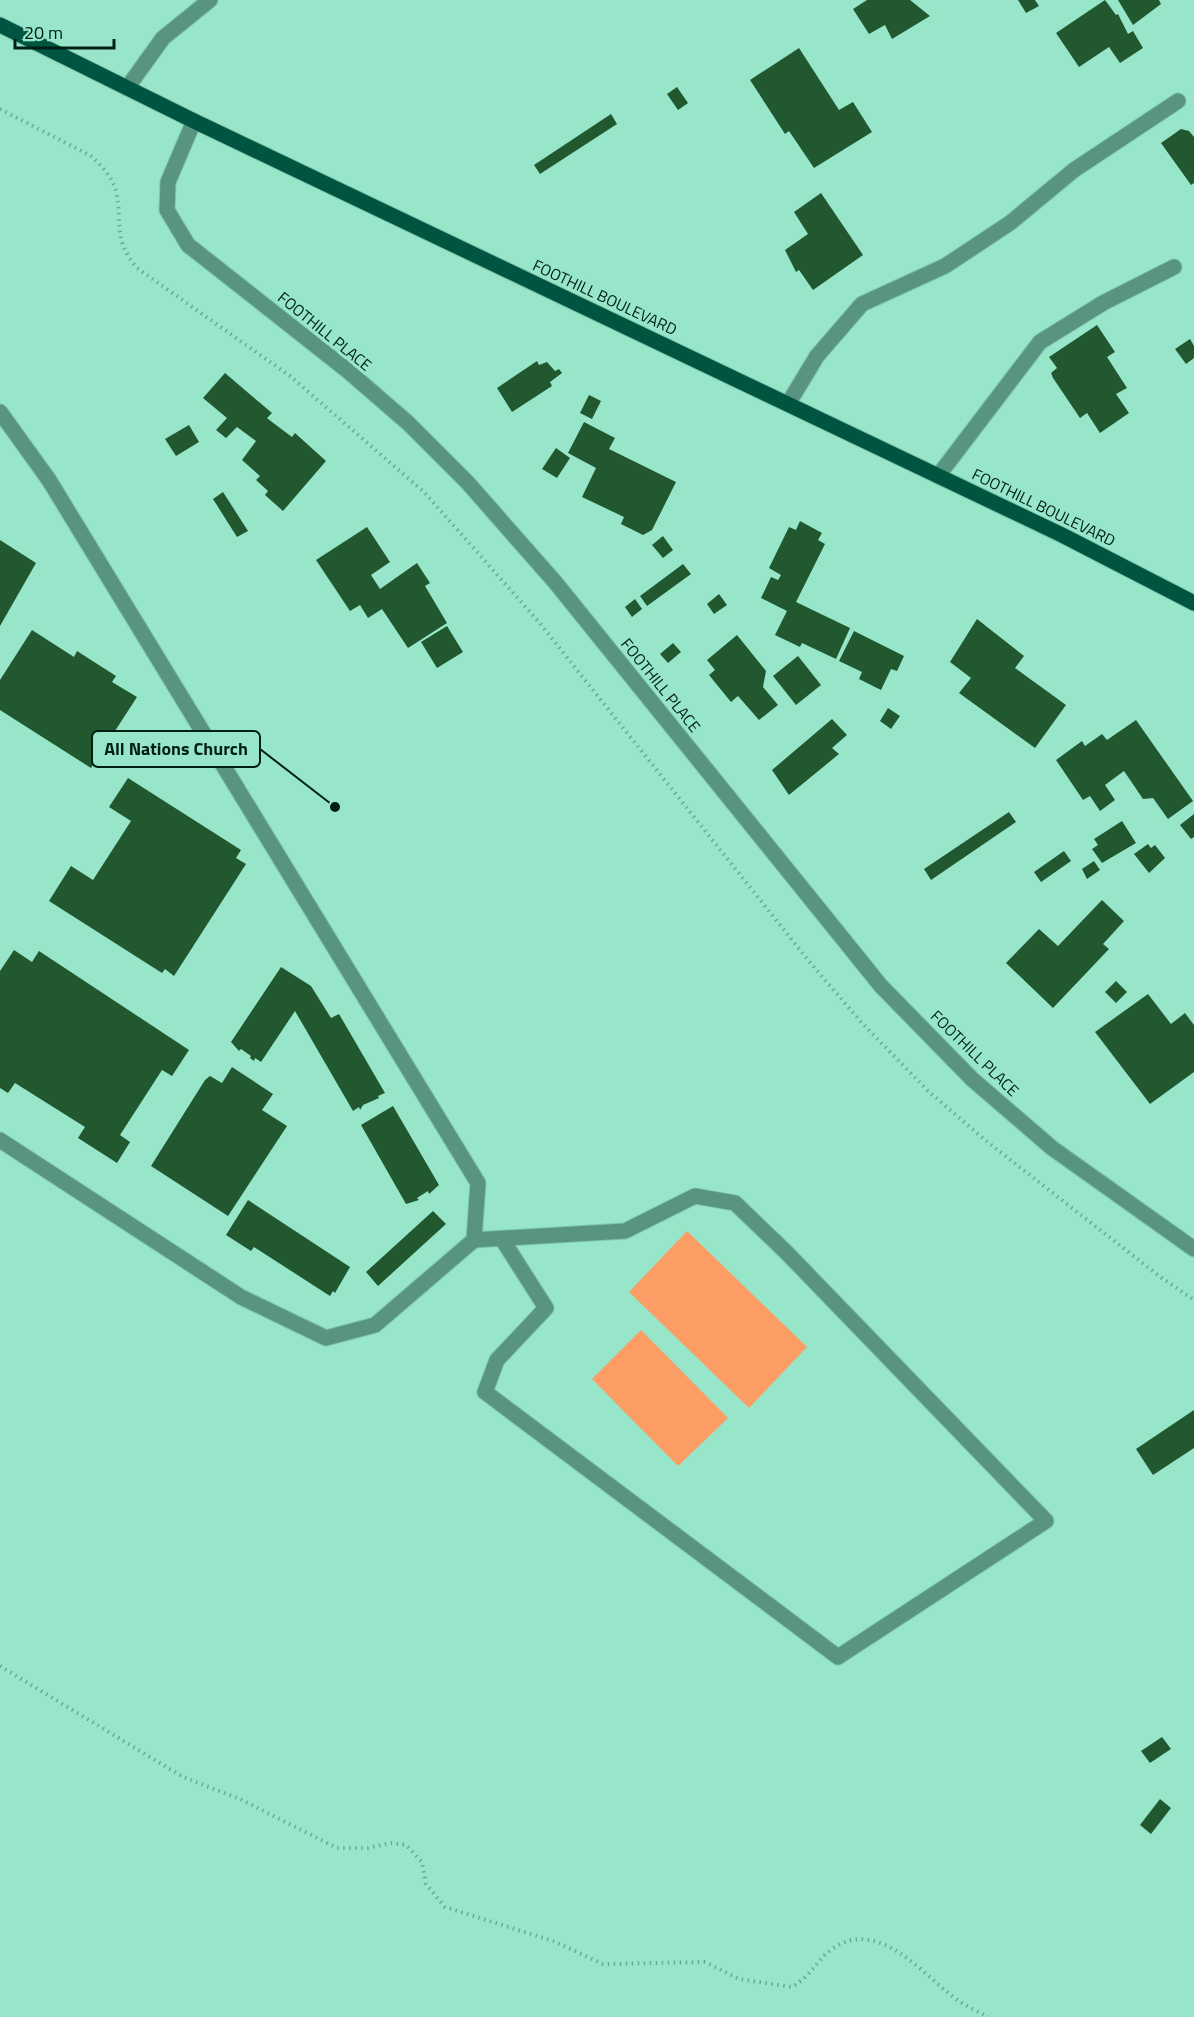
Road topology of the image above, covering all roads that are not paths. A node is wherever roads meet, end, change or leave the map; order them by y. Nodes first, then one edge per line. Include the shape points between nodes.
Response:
1 (210, 0) edge
2 (0, 25) edge
3 (127, 88) junction
4 (1178, 101) dead end
5 (194, 121) junction
6 (1174, 267) dead end
7 (788, 404) junction
8 (0, 412) edge
9 (938, 476) junction
10 (1194, 603) edge
11 (0, 1140) edge
12 (502, 1239) junction
13 (474, 1240) junction
14 (1194, 1249) edge

1 - 3 street via 163,38
2 - 3 main road, FOOTHILL BOULEVARD
3 - 5 main road, FOOTHILL BOULEVARD
4 - 7 street via 1074,170 1010,223 945,266 862,304 817,356
5 - 7 main road, FOOTHILL BOULEVARD
5 - 14 street, FOOTHILL PLACE via 168,182 167,210 188,245 348,371 468,483 555,582 881,986 972,1079 1052,1148
6 - 9 street via 1103,303 1040,342
7 - 9 main road, FOOTHILL BOULEVARD
8 - 13 street via 49,480 478,1183
9 - 10 main road, FOOTHILL BOULEVARD
11 - 13 street via 241,1297 326,1338 375,1325
12 - 12 street via 625,1231 694,1196 735,1203 1046,1521 838,1657 485,1392 497,1360 546,1308
12 - 13 street

